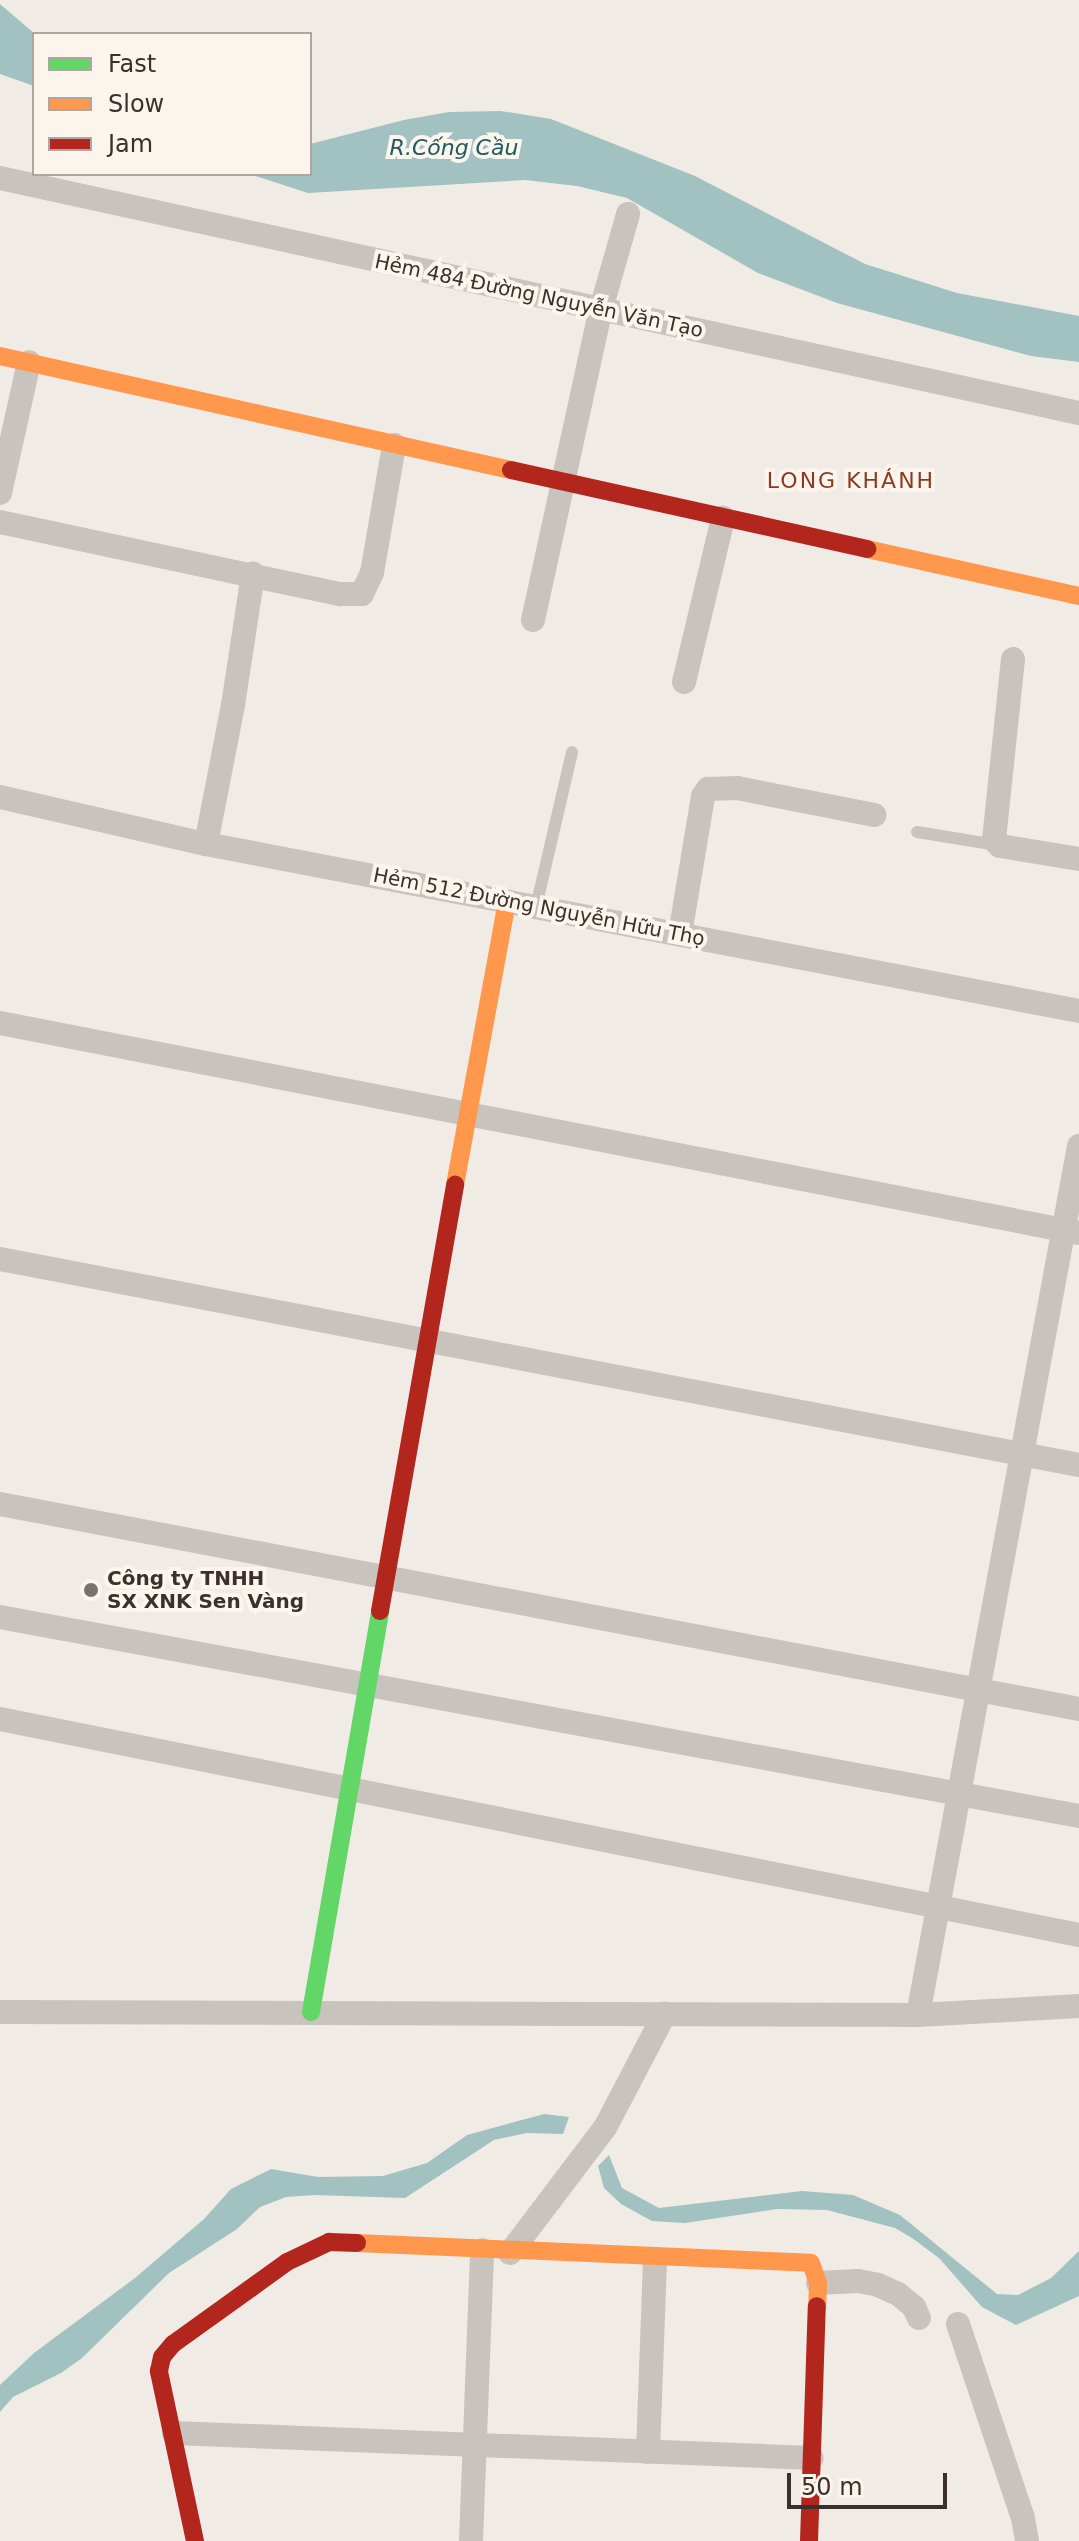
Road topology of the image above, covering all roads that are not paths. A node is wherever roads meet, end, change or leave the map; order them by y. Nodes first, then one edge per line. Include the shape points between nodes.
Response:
1 (0, 178) edge
2 (628, 214) dead end
3 (601, 309) junction
4 (0, 356) edge
5 (29, 362) junction
6 (1079, 413) edge
7 (394, 445) junction
8 (564, 483) junction
9 (0, 493) edge
10 (723, 518) junction
11 (0, 522) edge
12 (253, 574) junction
13 (1079, 596) edge
14 (533, 620) dead end
15 (1013, 659) dead end
16 (684, 682) dead end
17 (572, 752) dead end
18 (0, 797) edge
19 (874, 815) dead end
20 (917, 832) dead end
21 (206, 844) junction
22 (996, 845) junction
23 (1079, 859) edge
24 (507, 901) junction
25 (536, 907) junction
26 (680, 934) junction
27 (1079, 1011) edge
28 (0, 1023) edge
29 (468, 1114) junction
30 (1079, 1146) edge
31 (1071, 1231) edge
32 (0, 1259) edge
33 (426, 1339) junction
34 (1020, 1453) junction
35 (1079, 1465) edge
36 (0, 1504) edge
37 (385, 1577) junction
38 (0, 1617) edge
39 (367, 1685) junction
40 (977, 1689) junction
41 (1079, 1709) edge
42 (0, 1719) edge
43 (348, 1791) junction
44 (958, 1794) junction
45 (1079, 1816) edge
46 (938, 1907) junction
47 (1079, 1935) edge
48 (1079, 2006) edge
49 (0, 2012) edge
50 (311, 2012) junction
51 (665, 2013) junction
52 (918, 2015) junction
53 (482, 2250) junction
54 (510, 2253) junction
55 (655, 2259) junction
56 (818, 2283) junction
57 (919, 2318) dead end
58 (958, 2324) dead end
59 (174, 2433) junction
60 (475, 2445) junction
61 (648, 2452) junction
62 (812, 2458) junction
63 (195, 2541) edge
64 (471, 2541) edge
65 (809, 2541) edge
66 (1027, 2541) edge

1 - 3 street, Hẻm 484 Đường Nguyễn Văn Tạo
2 - 3 street
3 - 6 street, Hẻm 484 Đường Nguyễn Văn Tạo
3 - 8 street
4 - 5 street
5 - 7 street
5 - 9 street
7 - 8 street
7 - 12 street via 372,573 362,594
8 - 10 street
8 - 14 street
10 - 13 street
10 - 16 street
11 - 12 street
12 - 21 street
15 - 22 street
17 - 25 lane
18 - 21 street, Hẻm 512 Đường Nguyễn Hữu Thọ
19 - 26 street via 737,788 708,789
20 - 22 lane
21 - 24 street, Hẻm 512 Đường Nguyễn Hữu Thọ
22 - 23 street
24 - 25 street, Hẻm 512 Đường Nguyễn Hữu Thọ
24 - 29 street
25 - 26 street, Hẻm 512 Đường Nguyễn Hữu Thọ
26 - 27 street, Hẻm 512 Đường Nguyễn Hữu Thọ
28 - 29 street
29 - 31 street
29 - 33 street
30 - 31 street
31 - 34 street
32 - 33 street
33 - 34 street
33 - 37 street
34 - 35 street
34 - 40 street
36 - 37 street
37 - 39 street
37 - 40 street
38 - 39 street
39 - 43 street
39 - 44 street
40 - 41 street
40 - 44 street
42 - 43 street
43 - 46 street
43 - 50 street
44 - 45 street
44 - 46 street
46 - 47 street
46 - 52 street
48 - 52 street
49 - 50 street
50 - 51 street
51 - 52 street
51 - 54 street via 606,2126
53 - 54 street
53 - 59 street via 329,2242 287,2262 162,2357 159,2371
53 - 60 street
54 - 55 street
55 - 56 street via 806,2262 816,2268
55 - 61 street
56 - 57 street via 878,2285 898,2294
56 - 62 street
58 - 66 street
59 - 60 street
59 - 63 street
60 - 61 street
60 - 64 street
61 - 62 street
62 - 65 street

